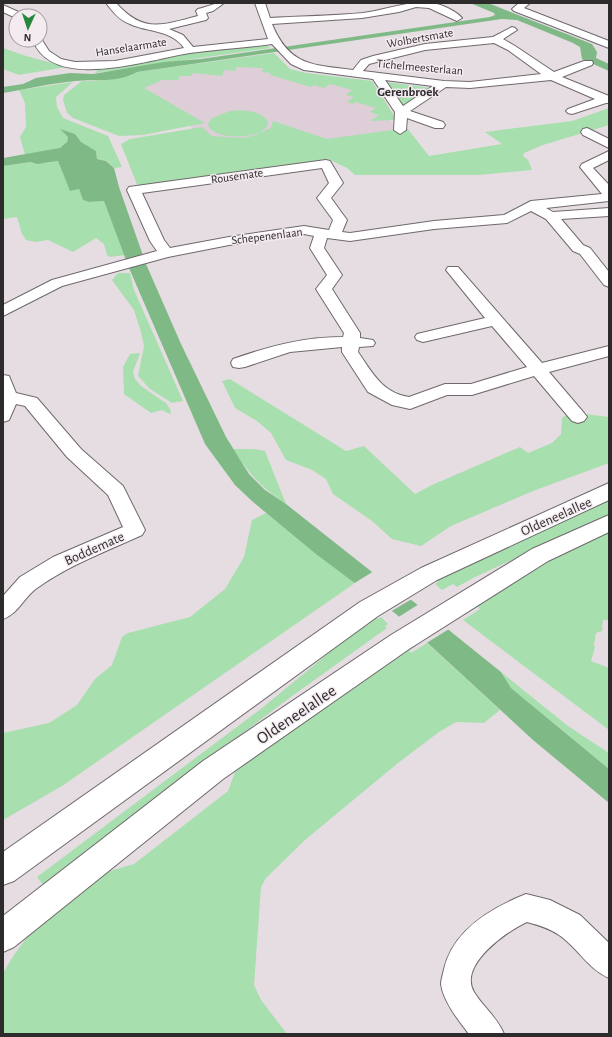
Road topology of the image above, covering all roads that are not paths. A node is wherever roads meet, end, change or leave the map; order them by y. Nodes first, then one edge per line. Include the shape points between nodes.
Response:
1 (111, 3) edge
2 (222, 3) edge
3 (228, 3) edge
4 (260, 3) edge
5 (525, 3) edge
6 (413, 4) edge
7 (457, 18) dead end
8 (266, 21) junction
9 (157, 29) junction
10 (512, 30) dead end
11 (495, 40) junction
12 (609, 45) edge
13 (279, 46) junction
14 (40, 48) edge
15 (190, 50) junction
16 (588, 63) dead end
17 (355, 74) junction
18 (554, 76) junction
19 (377, 77) junction
20 (444, 84) junction
21 (608, 100) edge
22 (572, 111) dead end
23 (400, 112) junction
24 (439, 125) dead end
25 (400, 130) dead end
26 (587, 132) dead end
27 (609, 144) edge
28 (609, 155) edge
29 (609, 193) edge
30 (609, 197) edge
31 (531, 205) junction
32 (609, 212) edge
33 (551, 216) junction
34 (328, 234) junction
35 (160, 254) junction
36 (453, 270) dead end
37 (609, 282) edge
38 (3, 311) edge
39 (495, 320) junction
40 (422, 337) dead end
41 (359, 342) junction
42 (609, 351) edge
43 (239, 363) dead end
44 (536, 370) junction
45 (5, 398) edge
46 (578, 417) dead end
47 (609, 491) edge
48 (609, 523) edge
49 (3, 610) edge
50 (3, 870) edge
51 (3, 936) edge
52 (609, 963) edge
53 (489, 1034) edge

1 - 9 street, Hanselaarmate via 132,22
2 - 3 street
2 - 9 street via 201,11 203,18
4 - 8 street, Tichelmeesterlaan
5 - 12 street via 517,9
6 - 7 street via 426,3
6 - 8 street via 400,10 367,15
8 - 13 street, Tichelmeesterlaan
9 - 15 street, Hanselaarmate via 181,38
10 - 11 street, Wolbertsmate
11 - 17 street, Wolbertsmate via 425,47 377,58 365,62
11 - 18 street, Wolbertsmate via 508,44
13 - 15 street, Hanselaarmate
13 - 17 street, Tichelmeesterlaan via 295,62 308,68
14 - 15 street, Hanselaarmate via 48,57 59,62 83,66 105,65
16 - 18 street
17 - 19 street, Tichelmeesterlaan
18 - 20 street, Tichelmeesterlaan via 470,85
18 - 21 street, Tichelmeesterlaan
19 - 20 street, Tichelmeesterlaan
19 - 23 street
20 - 23 street
21 - 22 street
23 - 24 street
23 - 25 street
26 - 27 street
28 - 29 street via 586,167
30 - 31 street, Schepenenlaan
31 - 33 street
31 - 34 street, Schepenenlaan via 507,220 434,225 350,237
32 - 33 street
33 - 37 street via 578,248 585,251
34 - 35 street, Schepenenlaan via 304,230 286,232
34 - 35 street, Rousemate via 340,220 324,198 336,183 326,164 134,190 157,241
34 - 41 street via 317,248 335,276 324,289
35 - 38 street, Schepenenlaan via 57,283
36 - 39 street
39 - 40 street
39 - 44 street
41 - 43 street via 281,348
41 - 44 street via 350,352 374,388 398,401 410,403 445,390 472,390
42 - 44 street
44 - 46 street
45 - 49 street, Boddemate via 31,402 74,453 116,491 135,530 60,563 28,583
47 - 50 main road, Oldeneelallee via 429,574 369,609
48 - 51 main road, Oldeneelallee via 540,555 400,642 213,770
52 - 53 street via 570,926 550,914 526,908 513,914 483,933 461,960 456,984 463,1002

